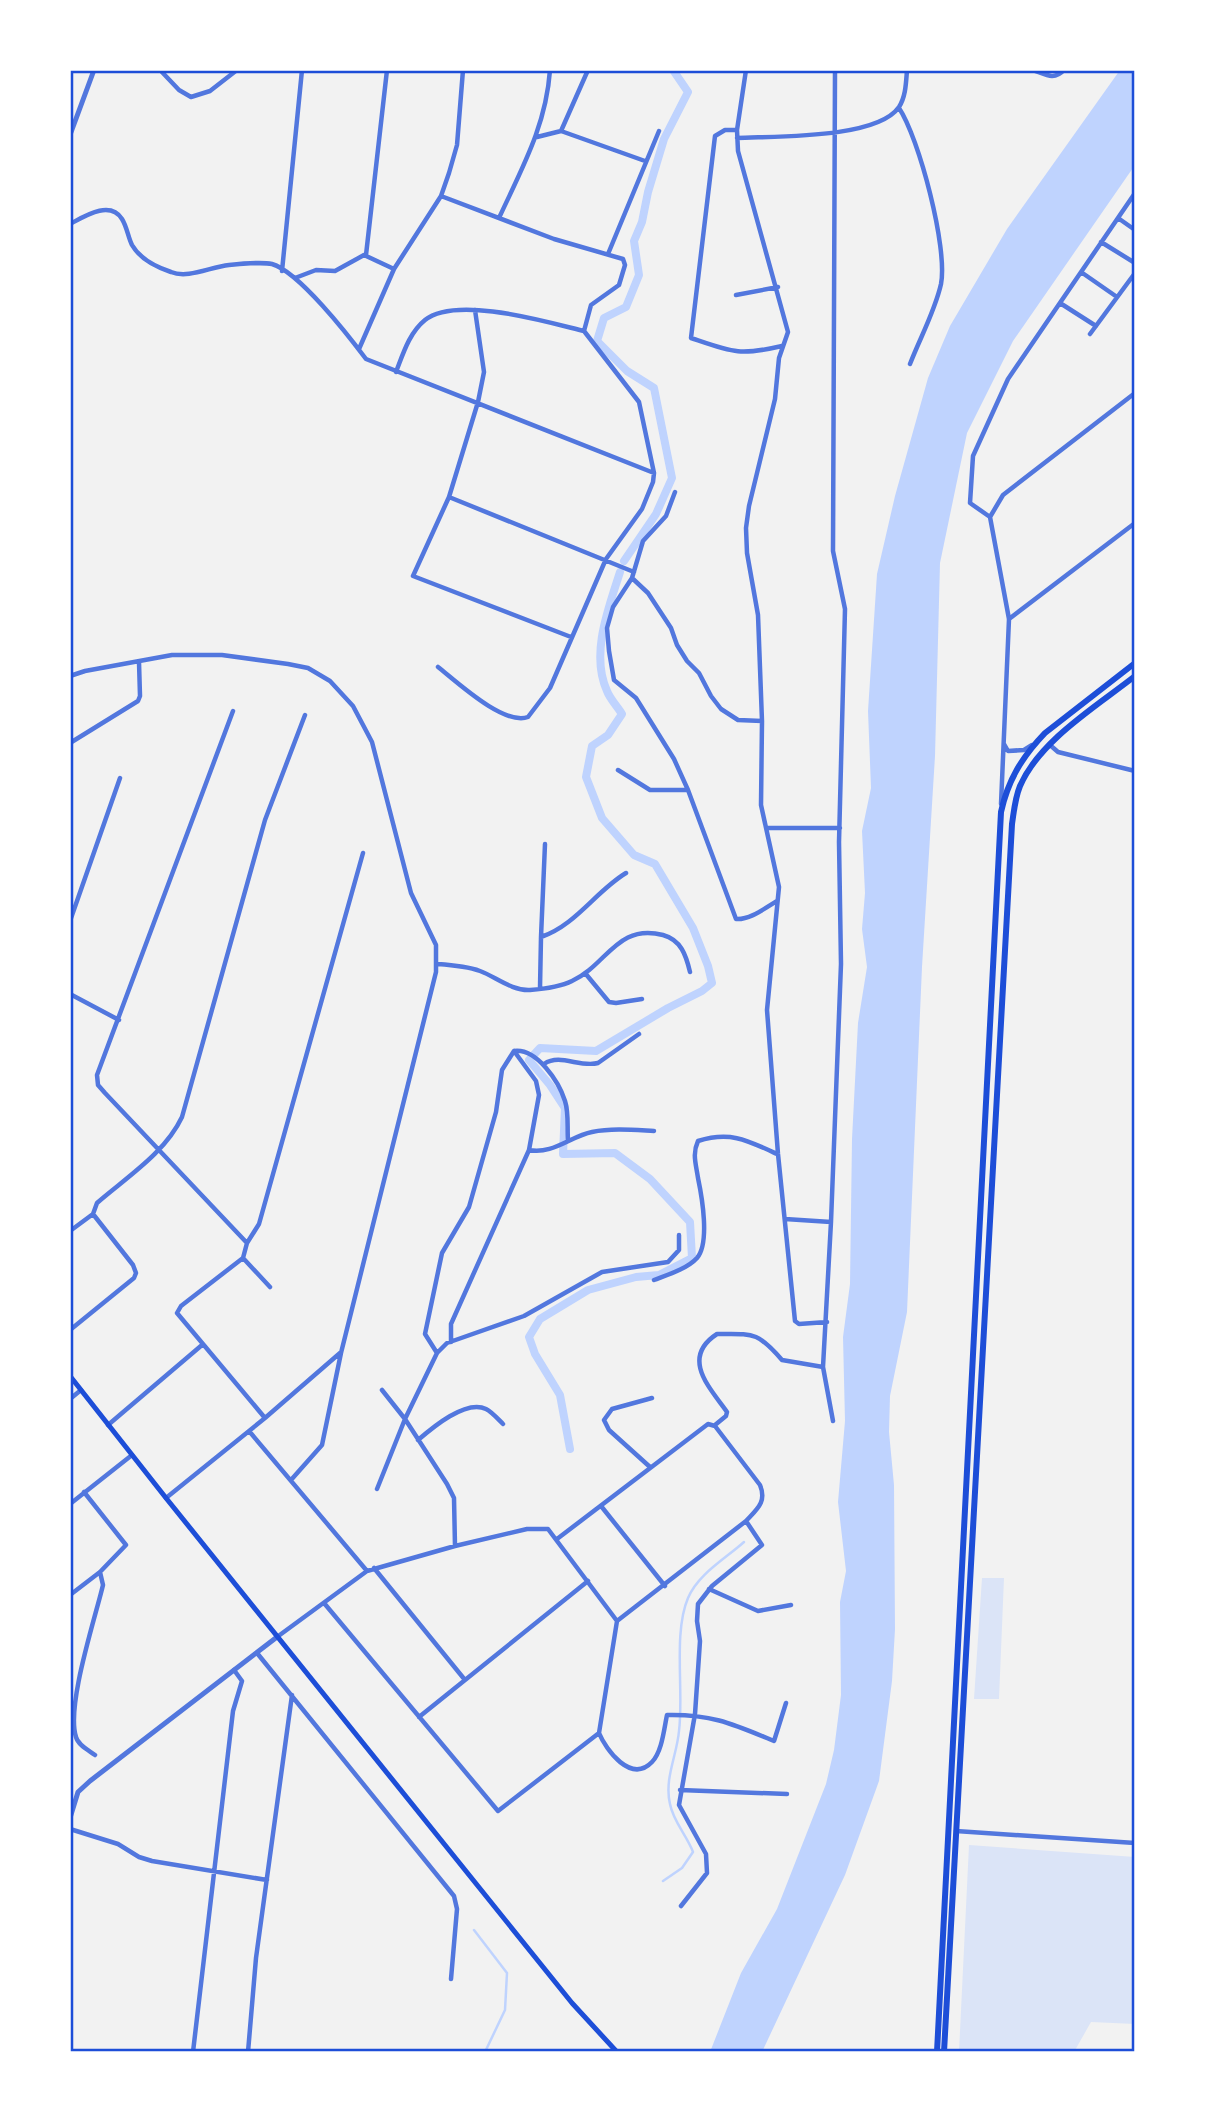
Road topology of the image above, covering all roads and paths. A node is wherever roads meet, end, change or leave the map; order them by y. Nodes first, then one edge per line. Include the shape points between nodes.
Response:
1 (94, 70) edge
2 (162, 70) edge
3 (237, 70) edge
4 (302, 70) edge
5 (387, 70) edge
6 (463, 70) edge
7 (550, 70) edge
8 (588, 70) edge
9 (746, 70) edge
10 (835, 70) edge
11 (907, 70) edge
12 (1033, 70) edge
13 (1064, 70) edge
14 (899, 108) junction
15 (737, 130) junction
16 (561, 131) junction
17 (659, 131) dead end
18 (833, 132) junction
19 (70, 135) edge
20 (536, 137) junction
21 (737, 138) junction
22 (645, 161) junction
23 (1135, 193) edge
24 (441, 196) junction
25 (499, 218) junction
26 (1118, 218) junction
27 (70, 225) edge
28 (1135, 230) edge
29 (1101, 242) junction
30 (608, 254) junction
31 (366, 255) junction
32 (1135, 262) edge
33 (394, 269) junction
34 (282, 271) junction
35 (1081, 272) junction
36 (1135, 273) edge
37 (295, 278) junction
38 (778, 287) junction
39 (736, 295) dead end
40 (1117, 297) junction
41 (1060, 303) junction
42 (475, 310) junction
43 (1096, 326) junction
44 (584, 331) junction
45 (1090, 334) dead end
46 (783, 345) junction
47 (359, 350) junction
48 (910, 364) dead end
49 (396, 373) junction
50 (1135, 393) edge
51 (478, 402) junction
52 (654, 473) junction
53 (675, 492) dead end
54 (449, 498) junction
55 (990, 517) junction
56 (1135, 523) edge
57 (606, 559) junction
58 (633, 575) junction
59 (1009, 619) junction
60 (570, 637) junction
61 (139, 662) junction
62 (1135, 663) edge
63 (438, 667) dead end
64 (70, 676) edge
65 (1135, 676) edge
66 (233, 711) dead end
67 (305, 715) dead end
68 (762, 721) junction
69 (70, 743) edge
70 (1004, 744) junction
71 (1034, 744) junction
72 (1050, 744) junction
73 (618, 770) dead end
74 (1135, 771) edge
75 (120, 778) dead end
76 (688, 790) junction
77 (1001, 812) junction
78 (766, 828) junction
79 (840, 828) junction
80 (545, 844) dead end
81 (363, 853) dead end
82 (626, 873) dead end
83 (778, 900) junction
84 (70, 921) edge
85 (541, 937) junction
86 (437, 964) junction
87 (690, 972) dead end
88 (585, 973) junction
89 (540, 988) junction
90 (70, 994) edge
91 (642, 999) dead end
92 (119, 1020) junction
93 (639, 1034) dead end
94 (514, 1051) junction
95 (544, 1064) junction
96 (986, 1099) junction
97 (997, 1100) junction
98 (654, 1131) dead end
99 (568, 1140) junction
100 (160, 1149) junction
101 (530, 1150) junction
102 (778, 1154) junction
103 (93, 1214) junction
104 (785, 1219) junction
105 (831, 1222) junction
106 (70, 1231) edge
107 (679, 1235) dead end
108 (247, 1243) junction
109 (243, 1258) junction
110 (654, 1280) dead end
111 (270, 1287) dead end
112 (827, 1322) junction
113 (70, 1330) edge
114 (450, 1342) junction
115 (202, 1345) junction
116 (341, 1353) junction
117 (437, 1353) junction
118 (823, 1367) junction
119 (70, 1376) edge
120 (81, 1390) junction
121 (382, 1390) dead end
122 (652, 1398) dead end
123 (70, 1399) edge
124 (265, 1419) junction
125 (405, 1419) junction
126 (833, 1421) dead end
127 (503, 1423) dead end
128 (108, 1425) junction
129 (715, 1426) junction
130 (249, 1431) junction
131 (418, 1440) junction
132 (132, 1455) junction
133 (650, 1467) junction
134 (291, 1480) junction
135 (377, 1489) dead end
136 (84, 1492) junction
137 (166, 1498) junction
138 (70, 1504) edge
139 (601, 1506) junction
140 (746, 1521) junction
141 (557, 1539) junction
142 (455, 1546) junction
143 (374, 1569) junction
144 (367, 1571) junction
145 (100, 1572) junction
146 (588, 1581) junction
147 (665, 1586) junction
148 (709, 1589) junction
149 (70, 1595) edge
150 (324, 1603) junction
151 (791, 1605) dead end
152 (617, 1621) junction
153 (278, 1637) junction
154 (257, 1653) junction
155 (234, 1670) junction
156 (465, 1680) junction
157 (292, 1695) junction
158 (786, 1703) dead end
159 (695, 1714) junction
160 (419, 1717) junction
161 (599, 1733) junction
162 (95, 1755) dead end
163 (680, 1790) junction
164 (787, 1794) dead end
165 (70, 1818) edge
166 (70, 1829) edge
167 (952, 1830) junction
168 (1135, 1843) edge
169 (215, 1873) junction
170 (267, 1881) junction
171 (681, 1906) dead end
172 (451, 1979) dead end
173 (193, 2052) edge
174 (248, 2052) edge
175 (617, 2052) edge
176 (937, 2052) edge
177 (944, 2052) edge

1 - 19 street
2 - 3 street via 191,97 210,90
4 - 34 street
5 - 31 street
6 - 24 street via 457,145
7 - 20 street
8 - 16 street
9 - 15 street
10 - 18 street
11 - 14 street
12 - 13 street via 1051,77
14 - 18 street via 877,124
14 - 48 street via 917,145 939,231 942,282
15 - 21 street
15 - 46 street via 715,136 691,338 734,352
16 - 20 street
16 - 22 street
17 - 22 street
18 - 21 street
18 - 79 street via 833,551 845,609
20 - 25 street
21 - 38 street via 745,184
22 - 30 street
23 - 26 street
24 - 25 street
24 - 33 street
25 - 30 street
26 - 28 street
26 - 29 street
27 - 34 street via 90,213 116,212 141,256 174,274 228,265 272,264
29 - 32 street
29 - 35 street
30 - 44 street via 623,259 619,285 591,305
31 - 33 street
31 - 37 street via 341,269 316,270
33 - 47 street
34 - 37 street
35 - 40 street
35 - 41 street
36 - 40 street
37 - 47 street
38 - 39 street
38 - 46 street via 788,332
40 - 43 street
41 - 43 street
41 - 55 street via 1008,379 973,456 970,503
42 - 44 street
42 - 49 street via 438,313 425,320 414,332
42 - 51 street via 484,372
43 - 45 street
44 - 52 street via 639,402
46 - 68 street via 746,528 758,615
47 - 49 street via 366,359
49 - 51 street
50 - 55 street via 1003,495
51 - 52 street
51 - 54 street
52 - 57 street via 646,502
53 - 58 street via 666,516 643,541
54 - 57 street
54 - 60 street via 413,573 415,578
55 - 59 street
56 - 59 street
57 - 58 street
57 - 60 street
58 - 68 street via 721,709 738,720
58 - 76 street via 609,620 612,676 632,693 656,727
59 - 70 street
60 - 63 street via 550,688 522,719 497,711
61 - 64 street
61 - 69 street via 138,701
61 - 86 street via 172,655 222,655 309,668 330,681 353,706 372,741 411,893 436,945
62 - 71 main road
65 - 72 main road
66 - 92 street
67 - 100 street via 265,820 182,1117
68 - 78 street via 761,793
70 - 71 street via 1013,752
70 - 77 street
71 - 77 main road via 1012,775
72 - 74 street via 1058,752
72 - 97 main road via 1024,778 1015,801
73 - 76 street via 650,790
75 - 84 street
76 - 83 street via 736,919
77 - 96 main road
78 - 79 street
78 - 83 street
79 - 105 street via 841,964
80 - 85 street
81 - 108 street via 259,1224
82 - 85 street via 586,908
83 - 102 street via 767,1010
85 - 89 street
86 - 89 street via 479,970 524,990
86 - 116 street
87 - 88 street via 680,944 649,933 629,935
88 - 89 street via 559,986
88 - 91 street via 609,1002
90 - 92 street
92 - 100 street via 97,1075 98,1085
93 - 95 street via 591,1065 554,1060
94 - 95 street via 521,1050
94 - 101 street via 536,1080 539,1095
94 - 117 street via 502,1070 496,1112 469,1208 442,1252 425,1334
95 - 99 street via 566,1102
96 - 97 main road
96 - 167 main road
97 - 167 main road
98 - 99 street via 599,1131
99 - 101 street via 550,1150
100 - 103 street via 97,1203
100 - 108 street
101 - 114 street via 451,1324
102 - 104 street
102 - 110 street via 741,1137 698,1141 693,1151 701,1191 702,1249 690,1263
103 - 106 street
103 - 113 street via 136,1273
104 - 105 street
104 - 112 street via 796,1321
105 - 112 street
107 - 114 street via 679,1250 668,1262 602,1272 524,1316
108 - 109 street
109 - 111 street
109 - 115 street via 177,1313
112 - 118 street
114 - 117 street
115 - 124 street
115 - 128 street
116 - 124 street
116 - 134 street via 322,1445
117 - 125 street
118 - 126 street
118 - 129 street via 782,1360 765,1340 752,1335 717,1334 702,1347 699,1359 708,1387 727,1412
119 - 120 main road
120 - 123 street
120 - 128 main road
121 - 125 street
122 - 133 street via 612,1409 604,1420
124 - 130 street
125 - 131 street
125 - 135 street
127 - 131 street via 485,1408 469,1408 439,1422
128 - 132 main road
129 - 133 street via 708,1424
129 - 140 street via 764,1494
130 - 134 street
130 - 137 street
131 - 142 street via 454,1498
132 - 136 street
132 - 137 main road
133 - 139 street
134 - 144 street
136 - 138 street
136 - 145 street via 126,1545
137 - 153 main road
139 - 141 street
139 - 147 street
140 - 147 street
140 - 148 street via 762,1545
141 - 142 street via 548,1528 527,1529
141 - 146 street
142 - 143 street
143 - 144 street
143 - 156 street
144 - 150 street
145 - 149 street
145 - 162 street via 103,1585 76,1691 75,1727 76,1739
146 - 152 street
146 - 156 street
147 - 152 street
148 - 151 street via 758,1611
148 - 159 street via 698,1604 701,1641
150 - 153 street
150 - 160 street
152 - 161 street
153 - 154 street
153 - 175 main road
154 - 155 street
154 - 157 street
155 - 165 street via 89,1781 78,1792
155 - 169 street via 242,1681 233,1711
156 - 160 street
157 - 170 street
157 - 172 street via 457,1902
158 - 159 street via 774,1741 724,1720
159 - 161 street via 667,1715 657,1753 645,1767 625,1766 605,1747
159 - 163 street
160 - 161 street via 498,1811
163 - 164 street
163 - 171 street via 678,1805 706,1854 707,1864 707,1873
166 - 169 street via 152,1861
167 - 168 street
167 - 176 main road
167 - 177 main road
169 - 170 street
169 - 173 street
170 - 174 street

